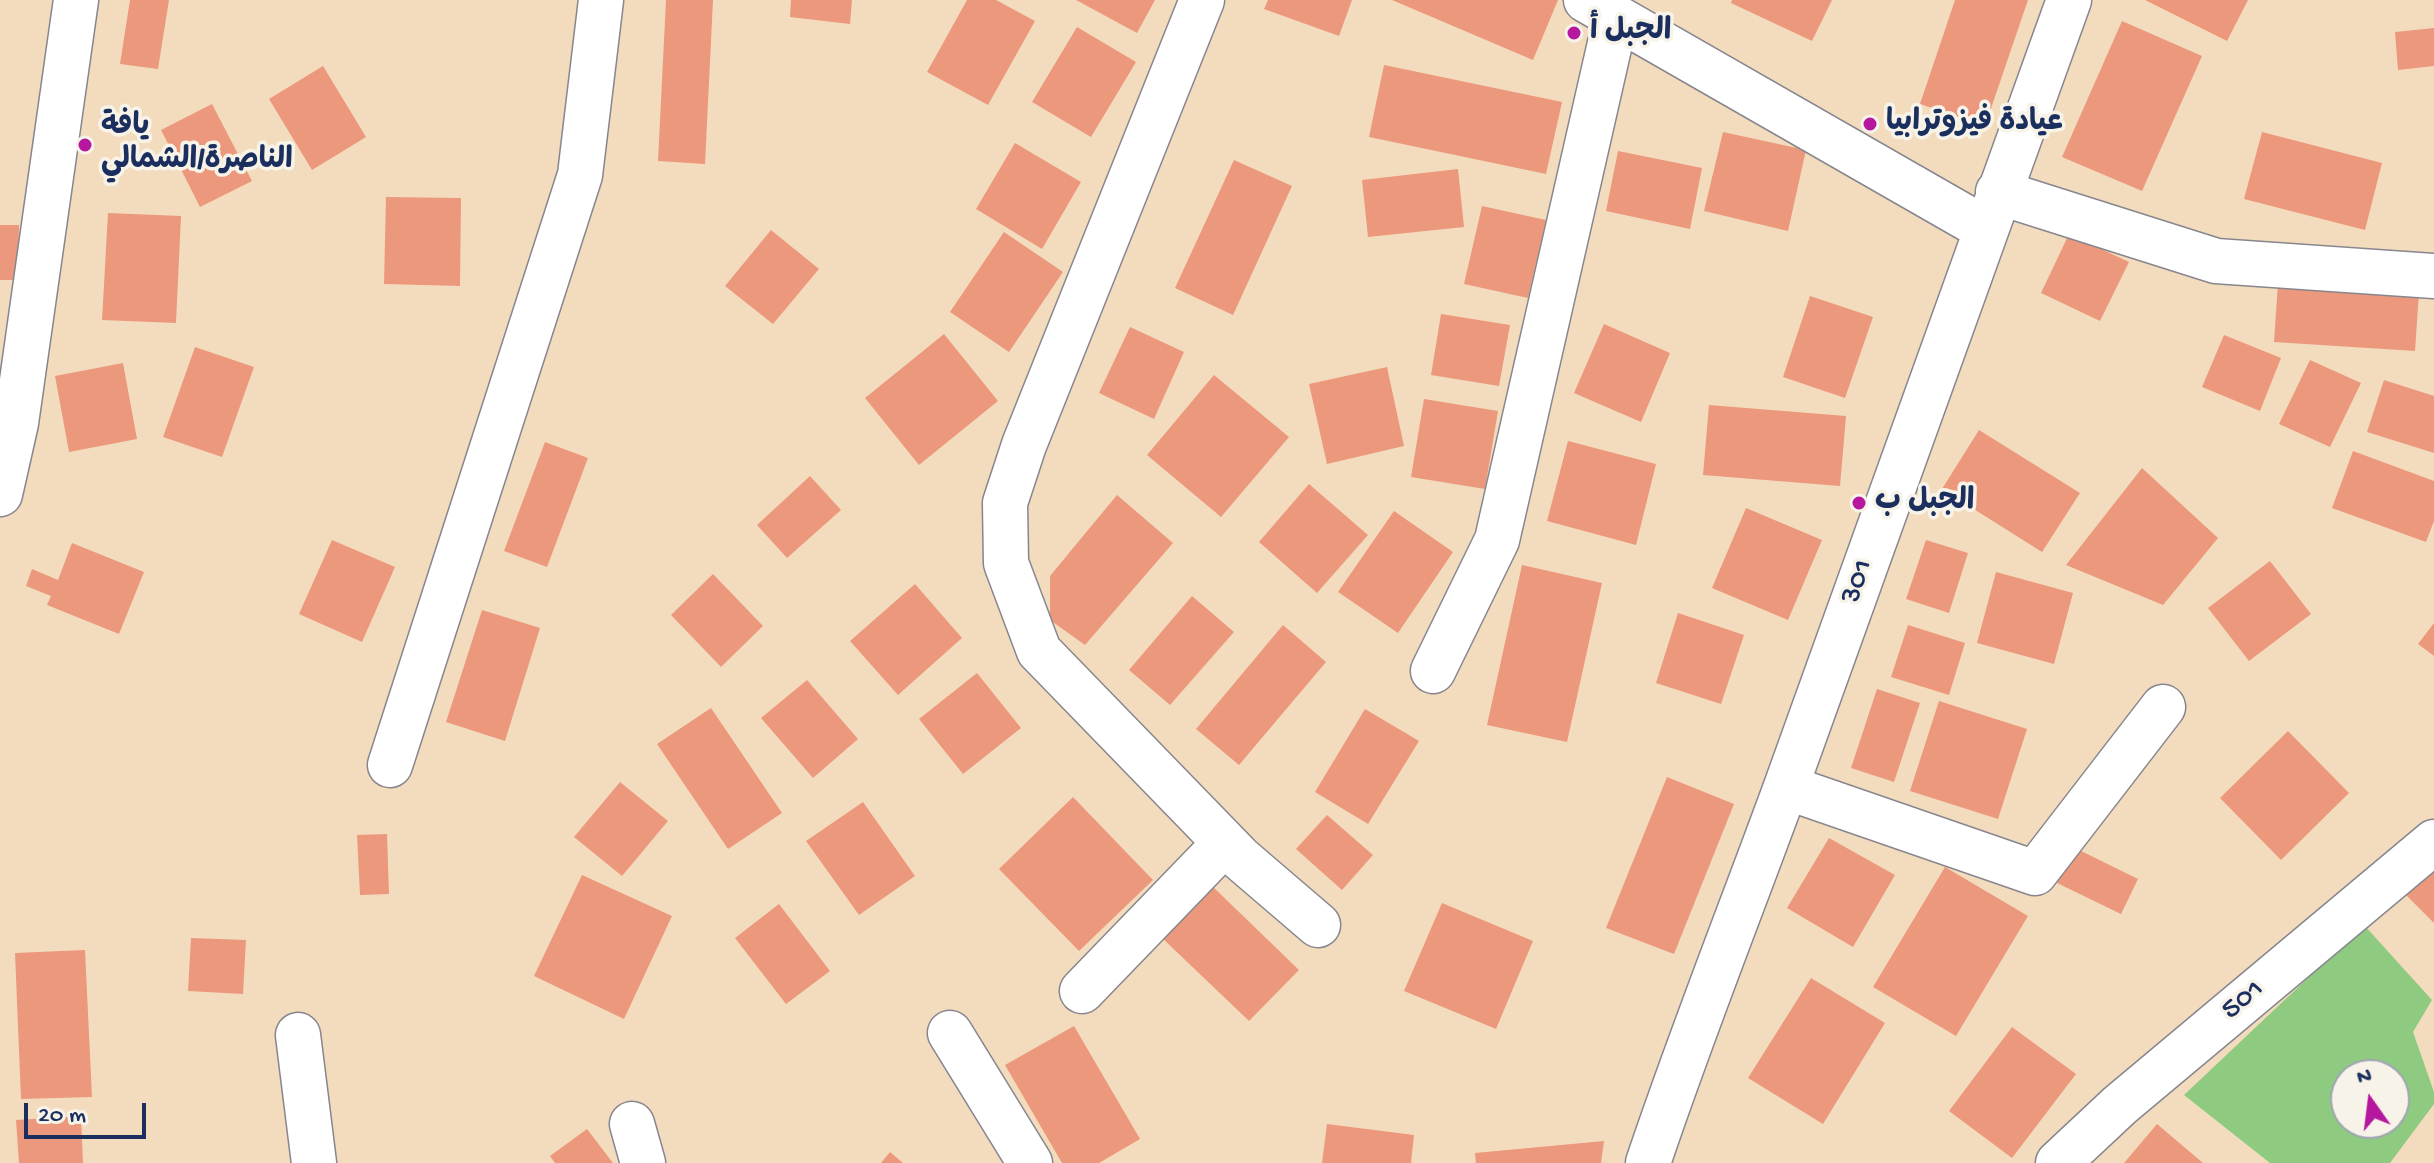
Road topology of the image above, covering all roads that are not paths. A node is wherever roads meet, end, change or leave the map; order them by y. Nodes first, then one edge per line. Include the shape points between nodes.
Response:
1 (76, 0) edge
2 (601, 0) edge
3 (1202, 0) edge
4 (2069, 0) edge
5 (1601, 9) edge
6 (1991, 210) junction
7 (2434, 276) edge
8 (0, 494) edge
9 (1433, 671) dead end
10 (2163, 707) dead end
11 (390, 765) dead end
12 (1786, 787) junction
13 (2434, 842) edge
14 (1225, 843) junction
15 (1318, 925) dead end
16 (1082, 991) dead end
17 (950, 1033) dead end
18 (298, 1035) dead end
19 (314, 1163) edge
20 (1030, 1163) edge
21 (1648, 1163) edge
22 (2058, 1163) edge

1 - 8 street via 16,423
2 - 11 street via 580,175
3 - 14 street via 1024,445 1005,503 1006,563 1039,651
4 - 6 street, 301
5 - 6 street
5 - 9 street via 1497,540
6 - 7 street via 2216,261
6 - 12 street, 301
10 - 12 street via 2035,873
12 - 21 street, 301
13 - 22 street, 501
14 - 15 street
14 - 16 street
17 - 20 street
18 - 19 street

